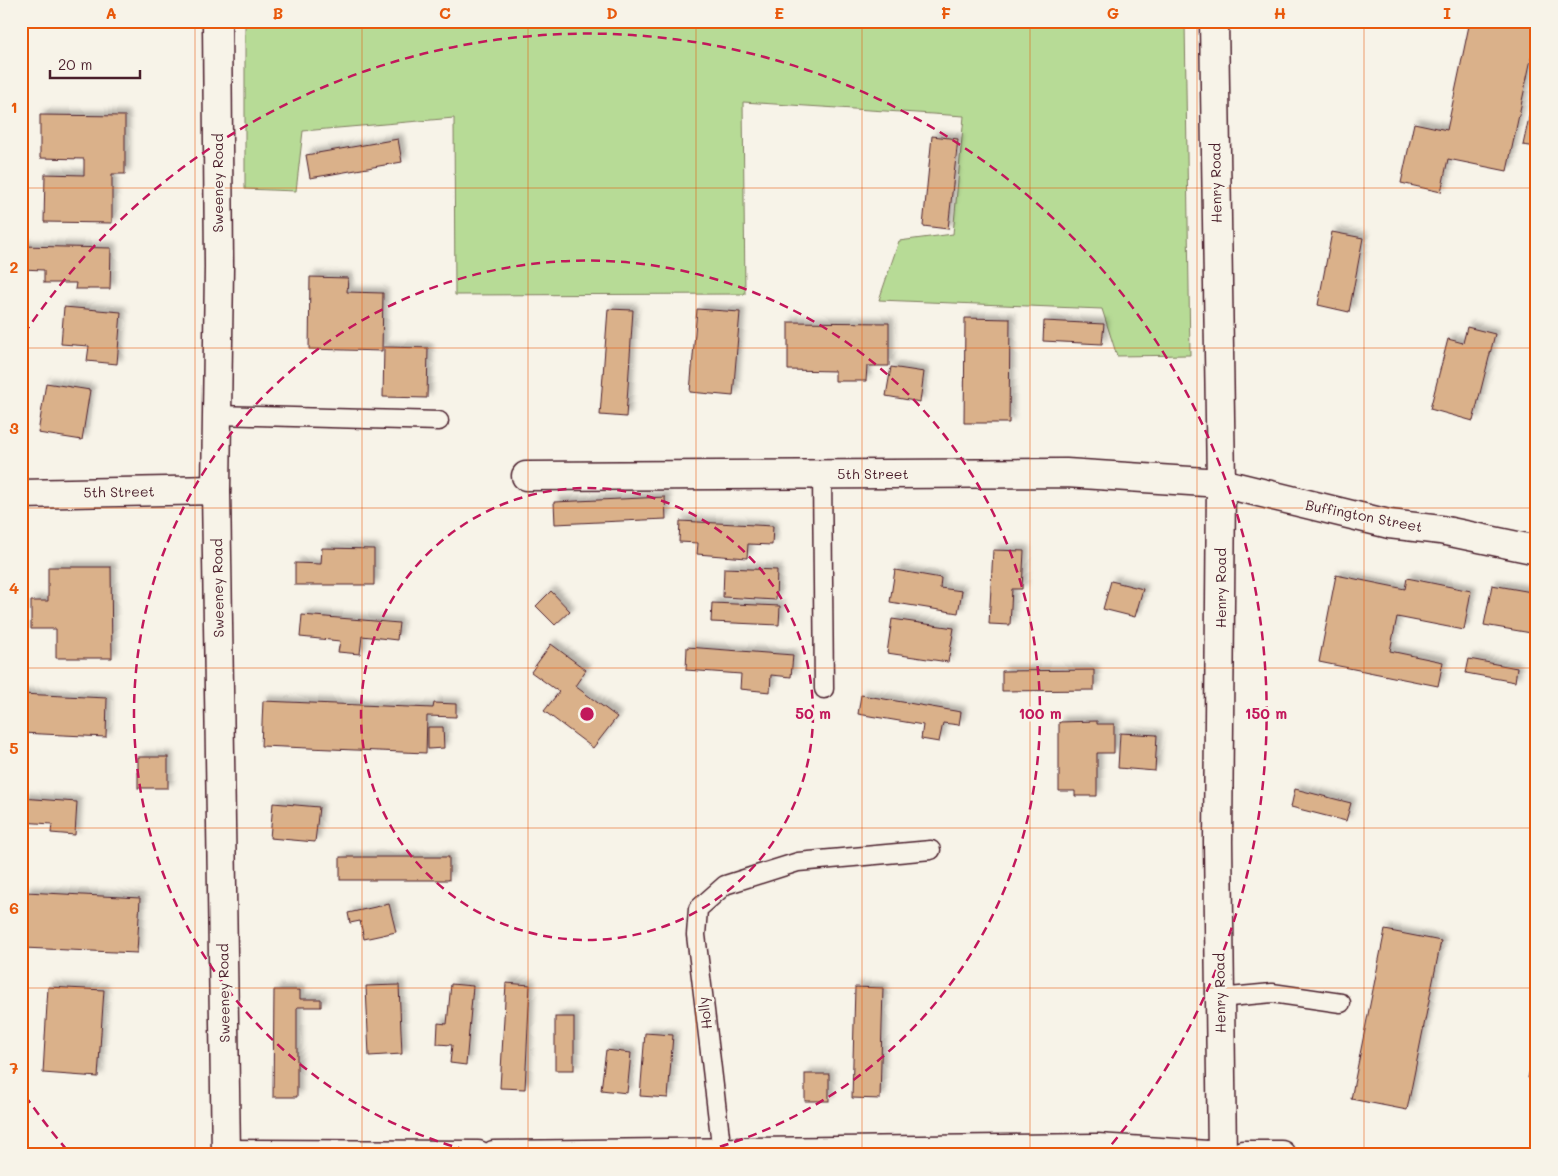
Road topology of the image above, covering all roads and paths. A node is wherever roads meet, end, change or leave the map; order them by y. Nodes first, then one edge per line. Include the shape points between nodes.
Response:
1 (217, 21) edge
2 (1214, 21) edge
3 (217, 415) junction
4 (439, 421) dead end
5 (822, 474) junction
6 (526, 476) dead end
7 (1221, 483) junction
8 (216, 490) junction
9 (21, 494) edge
10 (1537, 550) edge
11 (824, 689) dead end
12 (931, 850) dead end
13 (1220, 998) junction
14 (1341, 1003) dead end
15 (722, 1152) junction
16 (789, 1153) edge
17 (226, 1154) edge
18 (557, 1154) edge
19 (478, 1155) edge
20 (494, 1155) edge
21 (1208, 1155) edge
22 (1222, 1155) edge
23 (1243, 1155) edge
24 (1281, 1155) edge

1 - 3 street, Sweeney Road
2 - 7 street, Henry Road
3 - 4 lane
3 - 8 street, Sweeney Road
5 - 6 street, 5th Street
5 - 7 street, 5th Street via 1066,473
5 - 11 lane
7 - 10 street, Buffington Street via 1389,524 1441,530
7 - 13 street, Henry Road
8 - 9 street, 5th Street
8 - 17 street, Sweeney Road
12 - 15 lane, Holly via 798,862 725,885 698,909 696,935
13 - 14 lane via 1272,993
13 - 22 street, Henry Road
15 - 16 street
15 - 18 street
16 - 21 street via 1097,1148
17 - 19 street
18 - 20 street
23 - 24 street

